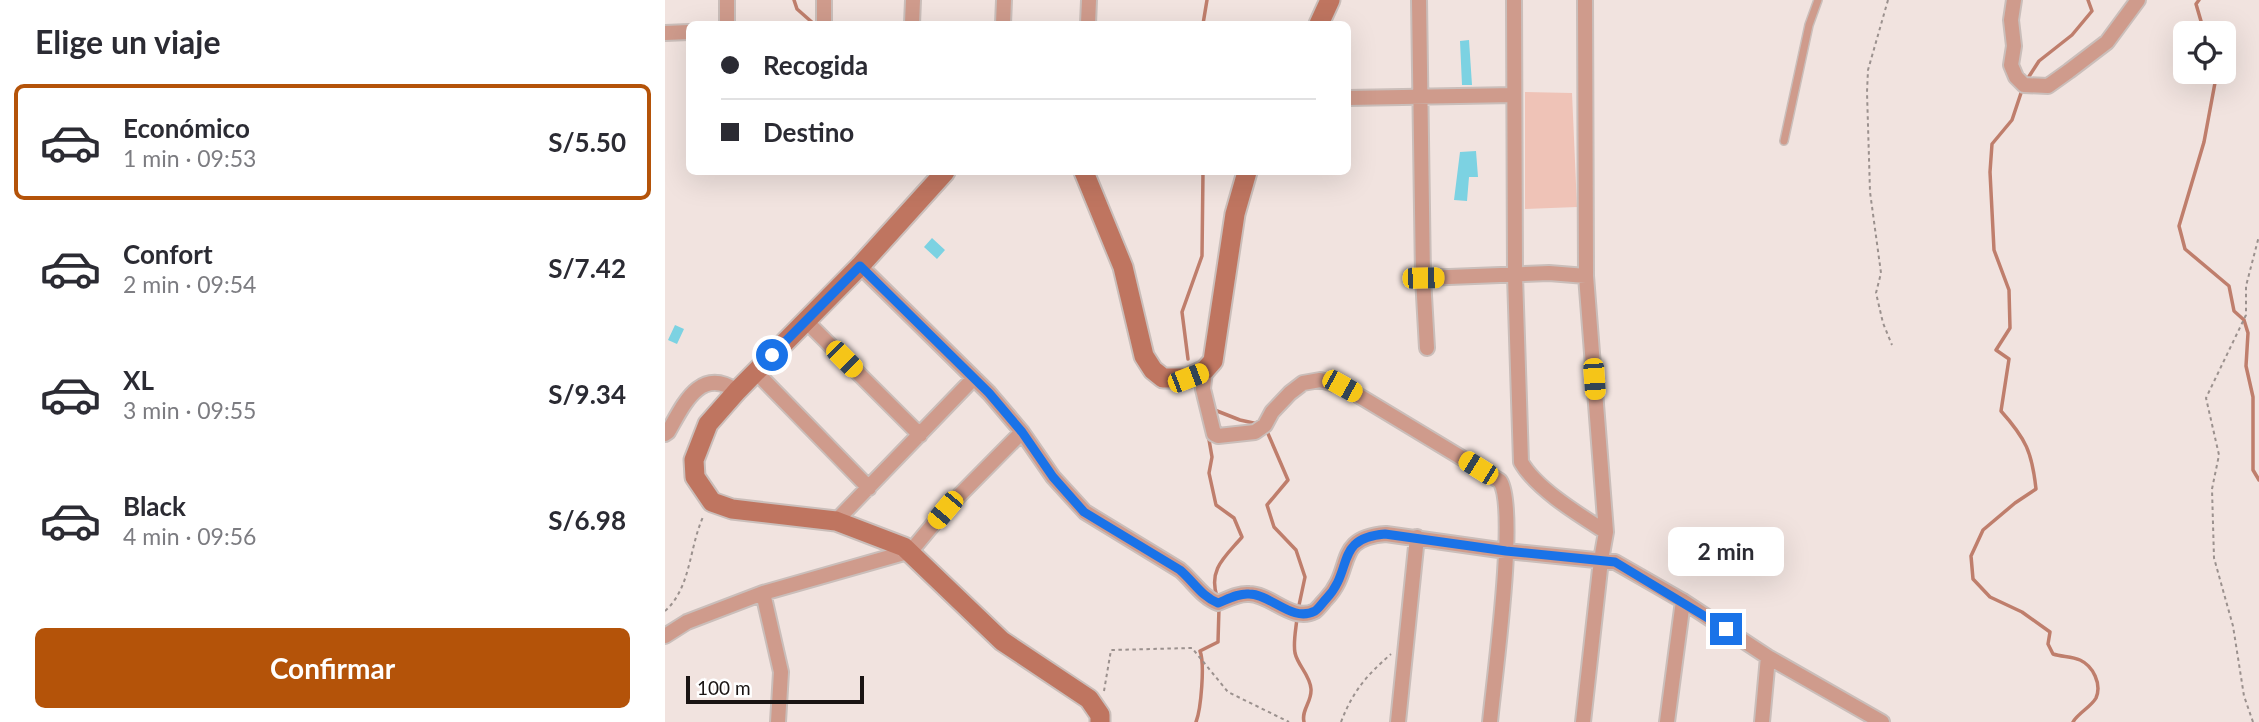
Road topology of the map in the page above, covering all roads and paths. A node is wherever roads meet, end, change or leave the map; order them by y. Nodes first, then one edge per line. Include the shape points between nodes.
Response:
1 (727, 0) edge
2 (824, 0) edge
3 (913, 0) edge
4 (1004, 0) edge
5 (1089, 0) edge
6 (1330, 0) edge
7 (1419, 0) edge
8 (1514, 0) edge
9 (1585, 0) edge
10 (1818, 0) edge
11 (1888, 0) edge
12 (2014, 0) edge
13 (2138, 0) edge
14 (727, 21) edge
15 (824, 21) edge
16 (912, 21) edge
17 (1003, 21) edge
18 (1088, 21) edge
19 (1320, 21) edge
20 (686, 32) edge
21 (665, 33) edge
22 (1419, 95) junction
23 (1514, 95) junction
24 (1351, 97) edge
25 (1784, 141) dead end
26 (942, 175) edge
27 (1085, 175) edge
28 (1246, 175) edge
29 (2259, 236) edge
30 (860, 266) junction
31 (1515, 276) junction
32 (1586, 276) junction
33 (1423, 278) junction
34 (806, 321) junction
35 (1892, 345) dead end
36 (1427, 348) dead end
37 (756, 372) junction
38 (1198, 374) junction
39 (974, 379) junction
40 (737, 391) junction
41 (1022, 432) junction
42 (665, 434) edge
43 (920, 435) junction
44 (869, 488) junction
45 (712, 502) junction
46 (836, 521) junction
47 (1607, 532) junction
48 (1417, 537) junction
49 (911, 551) junction
50 (1506, 551) junction
51 (1601, 559) junction
52 (763, 593) junction
53 (1683, 601) junction
54 (665, 611) edge
55 (665, 636) edge
56 (1408, 640) junction
57 (1768, 657) junction
58 (1100, 719) edge
59 (778, 722) edge
60 (1289, 722) edge
61 (1341, 722) edge
62 (1398, 722) edge
63 (1490, 722) edge
64 (1583, 722) edge
65 (1667, 722) edge
66 (1762, 722) edge
67 (1882, 722) edge
68 (2253, 722) edge

1 - 14 street
2 - 15 street
3 - 16 street
4 - 17 street
5 - 18 street
6 - 19 main road
7 - 22 street
8 - 23 street
9 - 32 street
10 - 25 lane
11 - 35 path via 1868,71 1867,92 1870,192 1881,273 1877,293
12 - 13 street via 2011,65 2024,85 2048,86 2107,42
20 - 21 street
22 - 23 street
22 - 24 street
22 - 33 street
23 - 31 street
26 - 30 main road
27 - 38 main road via 1123,267 1144,356 1163,378
28 - 38 main road via 1235,214 1213,360
29 - 68 path via 2246,286 2246,315 2206,398 2219,454 2212,489 2214,558
30 - 34 main road
30 - 39 street
31 - 32 street
31 - 33 street
31 - 47 street via 1521,463 1566,506
32 - 47 street
33 - 36 street
34 - 37 main road
34 - 43 street
37 - 40 main road
37 - 44 street
38 - 50 street via 1218,436 1255,432 1303,383 1320,380 1342,386 1500,481 1507,498
39 - 41 street
39 - 43 street
40 - 42 street via 725,382 701,386
40 - 45 main road via 708,424 694,460 695,477
41 - 48 street via 1084,512 1180,570 1208,600 1218,603 1249,594 1297,614 1314,611 1333,592 1354,544 1366,535
41 - 49 street
43 - 44 street
44 - 46 street
45 - 46 main road via 732,509
45 - 54 path via 695,534 681,591
46 - 49 main road
47 - 51 street
48 - 50 street
48 - 56 street
49 - 52 street
49 - 58 main road via 1002,641 1089,699
50 - 51 street
50 - 63 street
51 - 53 street via 1615,562
51 - 64 street
52 - 55 street via 687,622
52 - 59 street via 781,672
53 - 57 street
53 - 65 street
56 - 61 path via 1366,676
56 - 62 street
57 - 66 street
57 - 67 street
58 - 60 path via 1111,650 1192,648 1228,692

